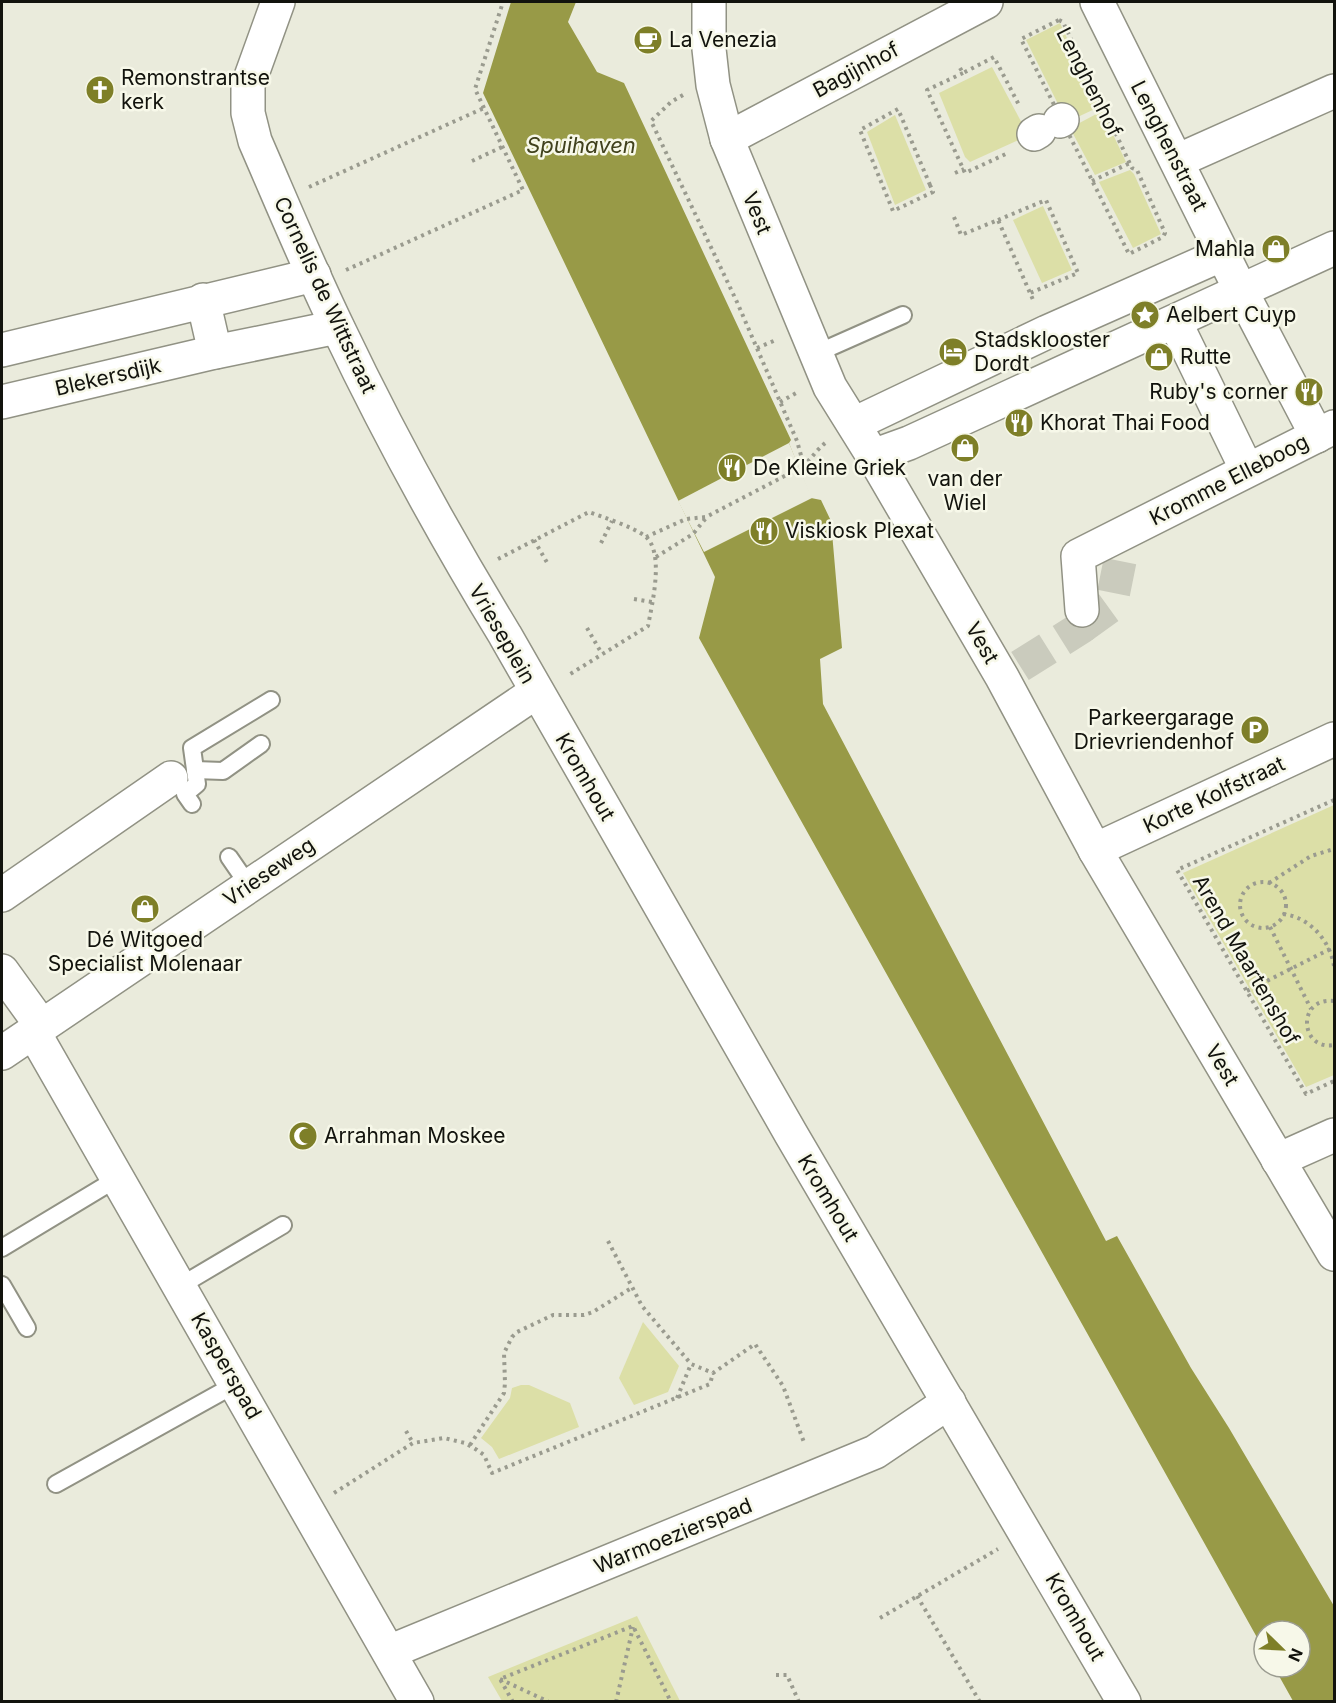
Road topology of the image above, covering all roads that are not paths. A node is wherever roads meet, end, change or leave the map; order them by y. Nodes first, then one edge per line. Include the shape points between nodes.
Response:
1 (278, 2) edge
2 (709, 2) edge
3 (986, 2) edge
4 (1097, 2) edge
5 (1335, 91) edge
6 (727, 139) junction
7 (1177, 161) junction
8 (1335, 248) edge
9 (1223, 254) junction
10 (316, 278) junction
11 (1241, 291) junction
12 (203, 300) junction
13 (903, 315) dead end
14 (1175, 322) junction
15 (337, 327) junction
16 (2, 350) edge
17 (215, 352) junction
18 (815, 354) junction
19 (2, 402) edge
20 (854, 424) junction
21 (1326, 432) edge
22 (873, 456) junction
23 (1246, 470) junction
24 (468, 575) joint
25 (1082, 610) tunnel mouth
26 (536, 692) junction
27 (272, 700) dead end
28 (1335, 739) edge
29 (261, 744) dead end
30 (183, 774) junction
31 (192, 804) dead end
32 (1095, 850) junction
33 (229, 857) dead end
34 (249, 886) junction
35 (2, 895) edge
36 (2, 970) edge
37 (37, 1028) junction
38 (2, 1053) edge
39 (1335, 1135) edge
40 (1278, 1160) junction
41 (118, 1178) junction
42 (283, 1225) dead end
43 (2, 1248) edge
44 (1335, 1254) edge
45 (2, 1285) edge
46 (180, 1286) junction
47 (27, 1328) dead end
48 (236, 1384) junction
49 (949, 1402) junction
50 (56, 1484) dead end
51 (388, 1652) junction
52 (417, 1701) edge
53 (1124, 1701) edge

1 - 10 street, Cornelis de Wittstraat via 248,85 248,113 255,141
2 - 6 street, Vest via 713,85
3 - 6 street, Bagijnhof via 953,53
4 - 7 street, Lenghenstraat
5 - 7 street
6 - 18 street, Vest
7 - 9 street, Lenghenstraat
8 - 11 street
9 - 11 street, Lenghenstraat
9 - 20 street
10 - 12 street
10 - 15 street, Cornelis de Wittstraat
11 - 14 street
11 - 21 street, Lenghenstraat
12 - 16 street
12 - 17 street
13 - 18 lane
14 - 22 street
14 - 23 street
15 - 17 street, Blekersdijk
15 - 24 street, Cornelis de Wittstraat via 427,504
17 - 19 street, Blekersdijk
18 - 20 street, Vest
20 - 22 street, Vest
21 - 23 street, Kromme Elleboog
22 - 32 street, Vest via 1011,672
23 - 25 street, Kromme Elleboog via 1122,547 1078,556
24 - 26 street, Vrieseplein
26 - 34 street, Vrieseweg
26 - 49 street, Kromhout
27 - 30 lane via 192,748
28 - 32 street, Korte Kolfstraat
29 - 30 lane via 223,771
30 - 31 lane via 197,784 185,794
30 - 35 street
32 - 40 street, Vest
33 - 34 lane
34 - 37 street, Vrieseweg
36 - 37 street, Kasperspad
37 - 38 street, Vrieseweg
37 - 41 street, Kasperspad
39 - 40 street
40 - 44 street, Vest
41 - 43 lane
41 - 46 street, Kasperspad
42 - 46 lane
45 - 47 lane
46 - 48 street, Kasperspad
48 - 50 lane
48 - 51 street, Kasperspad
49 - 51 street, Warmoezierspad via 875,1452
49 - 53 street, Kromhout
51 - 52 street, Kasperspad

